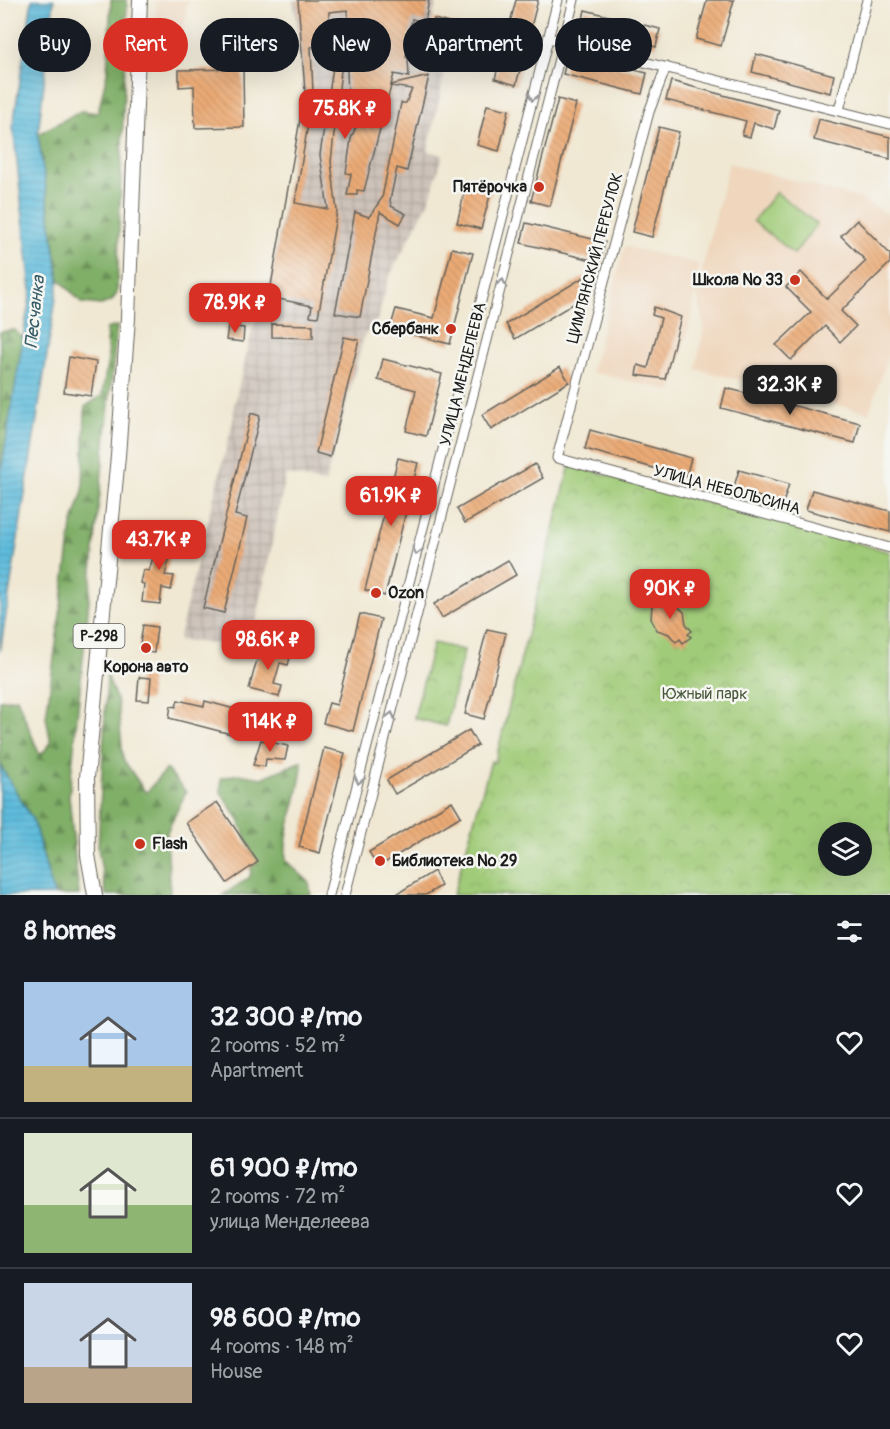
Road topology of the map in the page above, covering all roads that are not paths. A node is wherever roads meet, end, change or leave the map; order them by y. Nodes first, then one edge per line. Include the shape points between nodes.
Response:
1 (140, 0) edge
2 (558, 0) edge
3 (574, 0) edge
4 (867, 0) edge
5 (570, 18) edge
6 (549, 38) junction
7 (555, 39) edge
8 (652, 64) edge
9 (666, 68) junction
10 (556, 72) edge
11 (839, 110) junction
12 (890, 124) edge
13 (557, 458) joint
14 (890, 549) edge
15 (366, 750) junction
16 (381, 753) junction
17 (95, 895) edge
18 (329, 895) edge
19 (345, 895) edge

1 - 17 highway, Р-298 via 128,318 87,778 88,855
2 - 6 street, УЛИЦА МЕНДЕЛЕЕВА
3 - 5 street, УЛИЦА МЕНДЕЛЕЕВА
4 - 11 street
6 - 7 street
6 -> 15 street, УЛИЦА МЕНДЕЛЕЕВА
8 - 9 street
9 - 11 street
9 - 13 street, ЦИМЛЯНСКИЙ ПЕРЕУЛОК via 649,112
16 -> 10 street, УЛИЦА МЕНДЕЛЕЕВА
11 - 12 street
13 - 14 street, УЛИЦА НЕБОЛЬСИНА
15 - 16 street
15 -> 18 street, УЛИЦА МЕНДЕЛЕЕВА
16 - 19 street, УЛИЦА МЕНДЕЛЕЕВА

